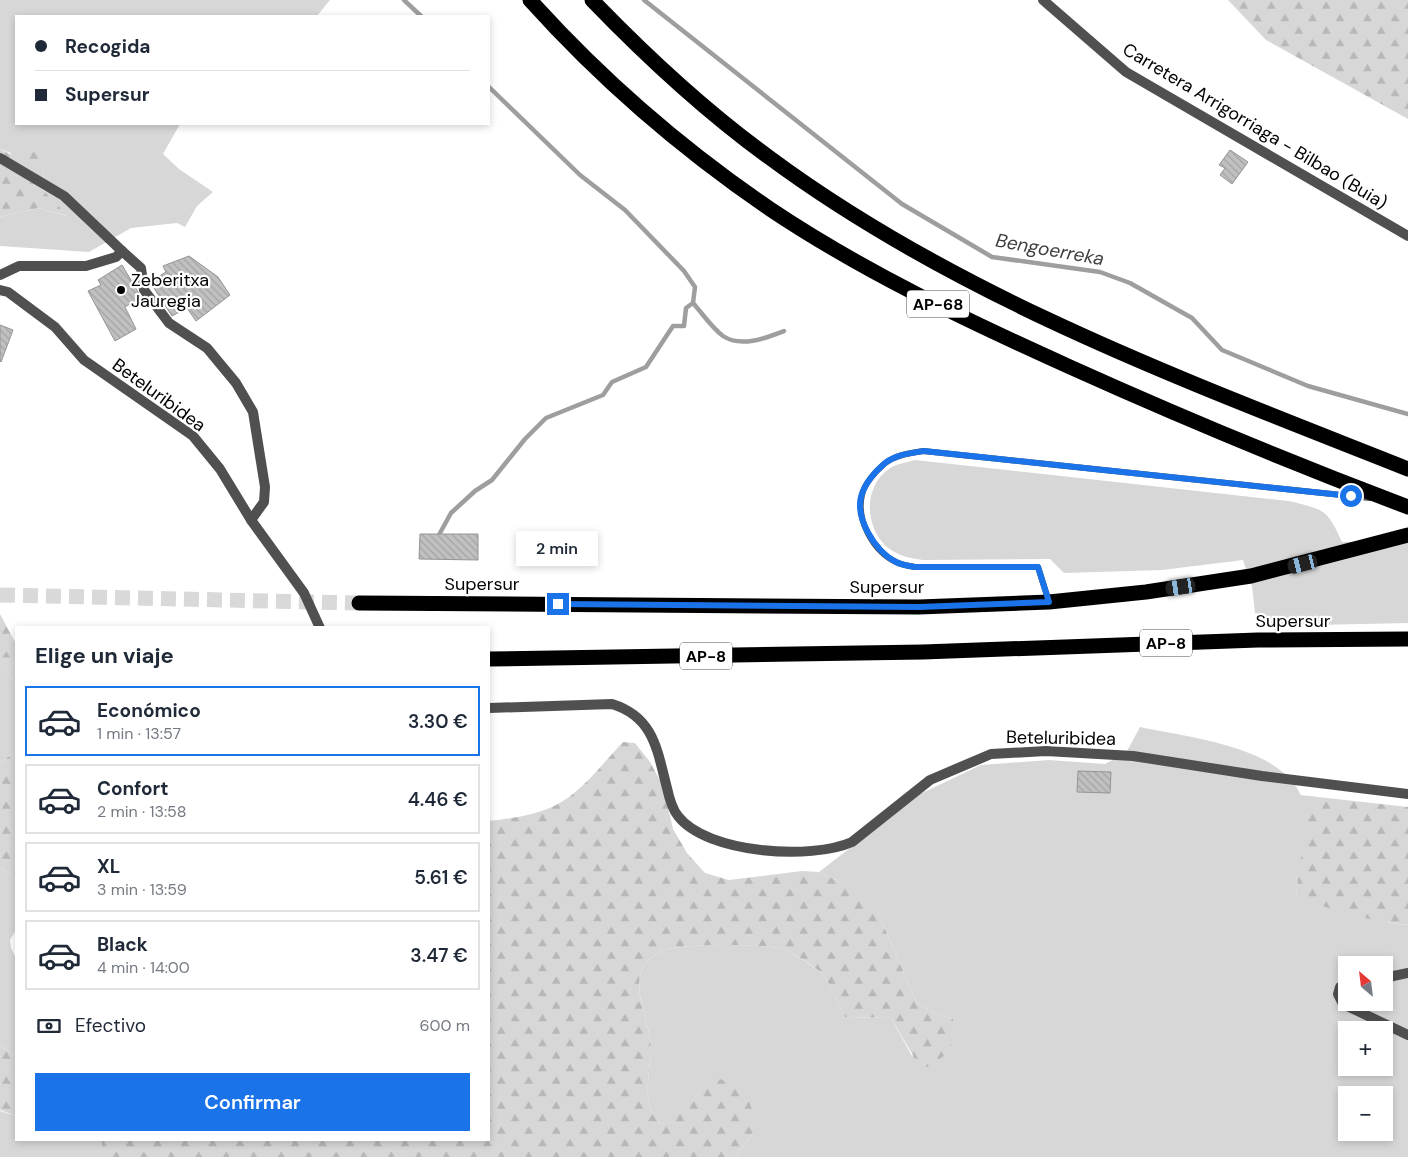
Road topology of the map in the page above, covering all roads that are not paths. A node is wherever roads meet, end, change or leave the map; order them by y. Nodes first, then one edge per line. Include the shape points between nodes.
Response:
1 (530, 0) edge
2 (592, 0) edge
3 (1044, 0) edge
4 (0, 158) edge
5 (1408, 236) edge
6 (122, 251) junction
7 (0, 275) edge
8 (0, 290) edge
9 (1408, 469) edge
10 (1390, 500) junction
11 (1408, 507) edge
12 (251, 520) junction
13 (1408, 535) edge
14 (1049, 602) junction
15 (359, 603) tunnel mouth
16 (319, 626) edge
17 (1408, 640) edge
18 (490, 659) edge
19 (490, 708) edge
20 (1408, 794) edge
21 (1408, 973) edge
22 (1393, 976) edge
23 (1358, 1011) edge
24 (1408, 1035) edge

1 - 10 highway, AP-68 via 571,44 660,125 747,192 809,233 880,274 1006,338 1194,421
2 - 9 highway, AP-68 via 655,64 711,113 804,182 899,242 1095,340
3 - 5 street, Carretera Arrigorriaga - Bilbao (Buia) via 1126,72
4 - 6 street via 64,196
6 - 7 street via 86,266 19,266
6 - 12 street via 141,268 144,290 169,323 207,348 236,383 253,412 265,487 264,502
8 - 12 street, Beteluribidea via 8,292 55,327 84,360 193,436 220,469
10 - 11 highway, AP-68
10 - 14 lane via 924,451 903,454 885,463 871,478 862,493 860,507 866,531 878,548 896,562 915,567 1038,567
12 - 16 street, Beteluribidea via 304,593
13 - 14 highway, Supersur via 1252,576
14 - 15 highway, Supersur via 919,607
17 - 18 highway, Supersur / AP-8 via 1258,640 904,652
19 - 20 street, Beteluribidea via 612,704 627,709 642,721 655,742 669,799 678,816 692,828 719,841 763,852 836,849 852,842 930,780 991,754 1046,751 1133,756
21 - 22 street
23 - 24 street

